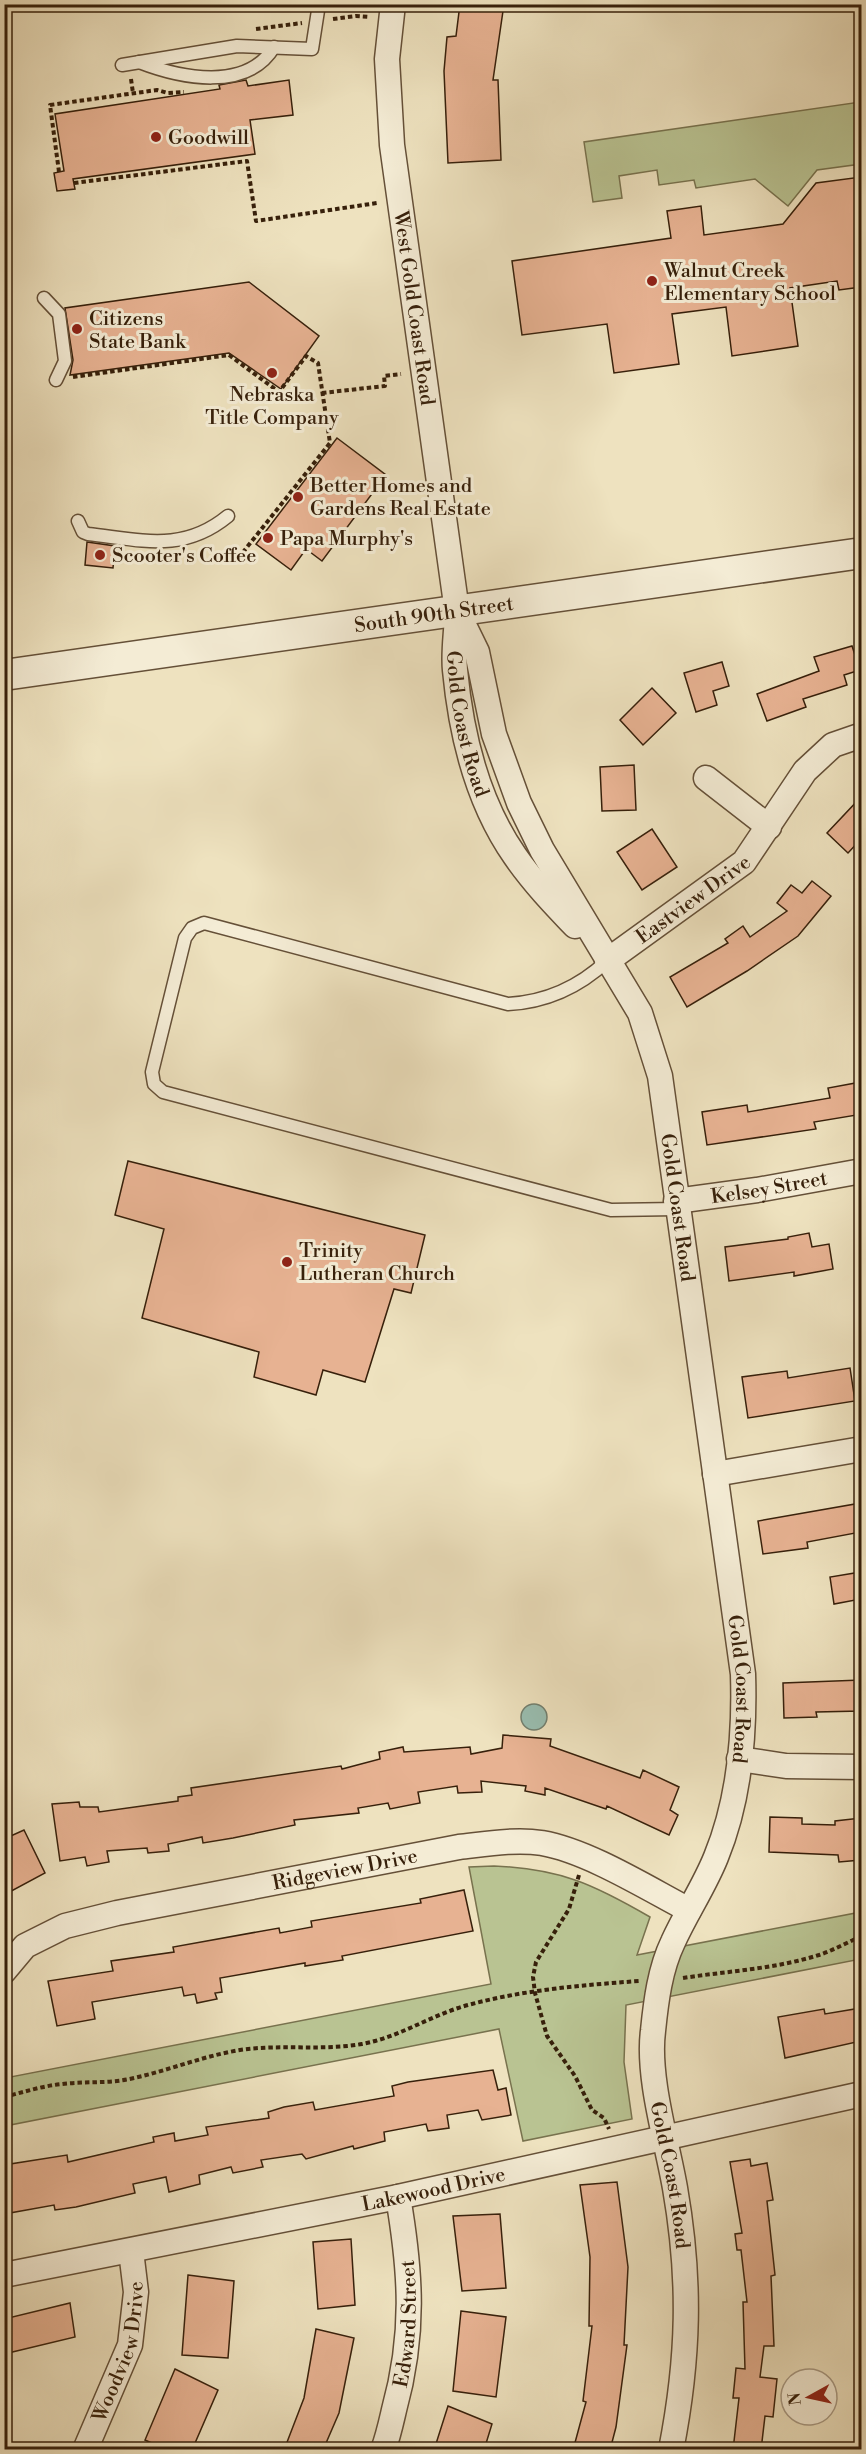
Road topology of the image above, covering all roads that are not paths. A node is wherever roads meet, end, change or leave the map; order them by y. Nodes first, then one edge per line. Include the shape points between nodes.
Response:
1 (319, 4) edge
2 (393, 4) edge
3 (274, 47) junction
4 (138, 62) junction
5 (122, 64) dead end
6 (44, 298) dead end
7 (56, 380) road end
8 (228, 516) dead end
9 (78, 521) dead end
10 (861, 553) edge
11 (458, 611) junction
12 (4, 675) edge
13 (861, 735) edge
14 (706, 778) dead end
15 (769, 827) junction
16 (607, 961) junction
17 (861, 1170) edge
18 (676, 1205) junction
19 (861, 1449) edge
20 (715, 1474) junction
21 (739, 1759) junction
22 (861, 1767) edge
23 (689, 1910) junction
24 (4, 1971) edge
25 (861, 2094) edge
26 (664, 2138) junction
27 (398, 2197) junction
28 (131, 2251) junction
29 (4, 2275) edge
30 (85, 2450) edge
31 (383, 2450) edge
32 (670, 2450) edge

1 - 3 lane via 312,49
2 - 11 street, West Gold Coast Road via 387,59 392,145
3 - 4 lane via 237,46
3 - 4 lane via 252,70 235,76 176,74
4 - 5 lane
6 - 7 lane via 59,314 65,361
8 - 9 lane via 187,540 162,542 88,534 82,532
10 - 11 street, South 90th Street
11 - 12 street, South 90th Street
11 - 16 street, Gold Coast Road via 477,652 494,734 519,803
13 - 15 street, Eastview Drive via 833,745 805,771
14 - 15 street
15 - 16 street, Eastview Drive via 744,862
16 - 18 street, Gold Coast Road via 640,1013 652,1044 660,1076
16 - 18 lane via 593,974 549,999 508,1004 204,923 192,928 185,938 152,1072 154,1084 163,1092 611,1210
17 - 18 street, Kelsey Street
18 - 20 street, Gold Coast Road
19 - 20 street
20 - 21 street, Gold Coast Road via 743,1674
21 - 22 street via 786,1766
21 - 23 street, Gold Coast Road via 730,1813 716,1857
23 - 24 street, Ridgeview Drive via 590,1859 542,1843 501,1842 459,1847 65,1926 25,1946
23 - 26 street, Gold Coast Road via 672,1944 660,1984 652,2034
25 - 26 street, Lakewood Drive
26 - 27 street, Lakewood Drive
26 - 32 street, Gold Coast Road via 675,2187 685,2269 687,2346
27 - 28 street, Lakewood Drive
27 - 31 street, Edward Street via 411,2303 405,2370
28 - 29 street, Lakewood Drive
28 - 30 street, Woodview Drive via 136,2292 130,2345

